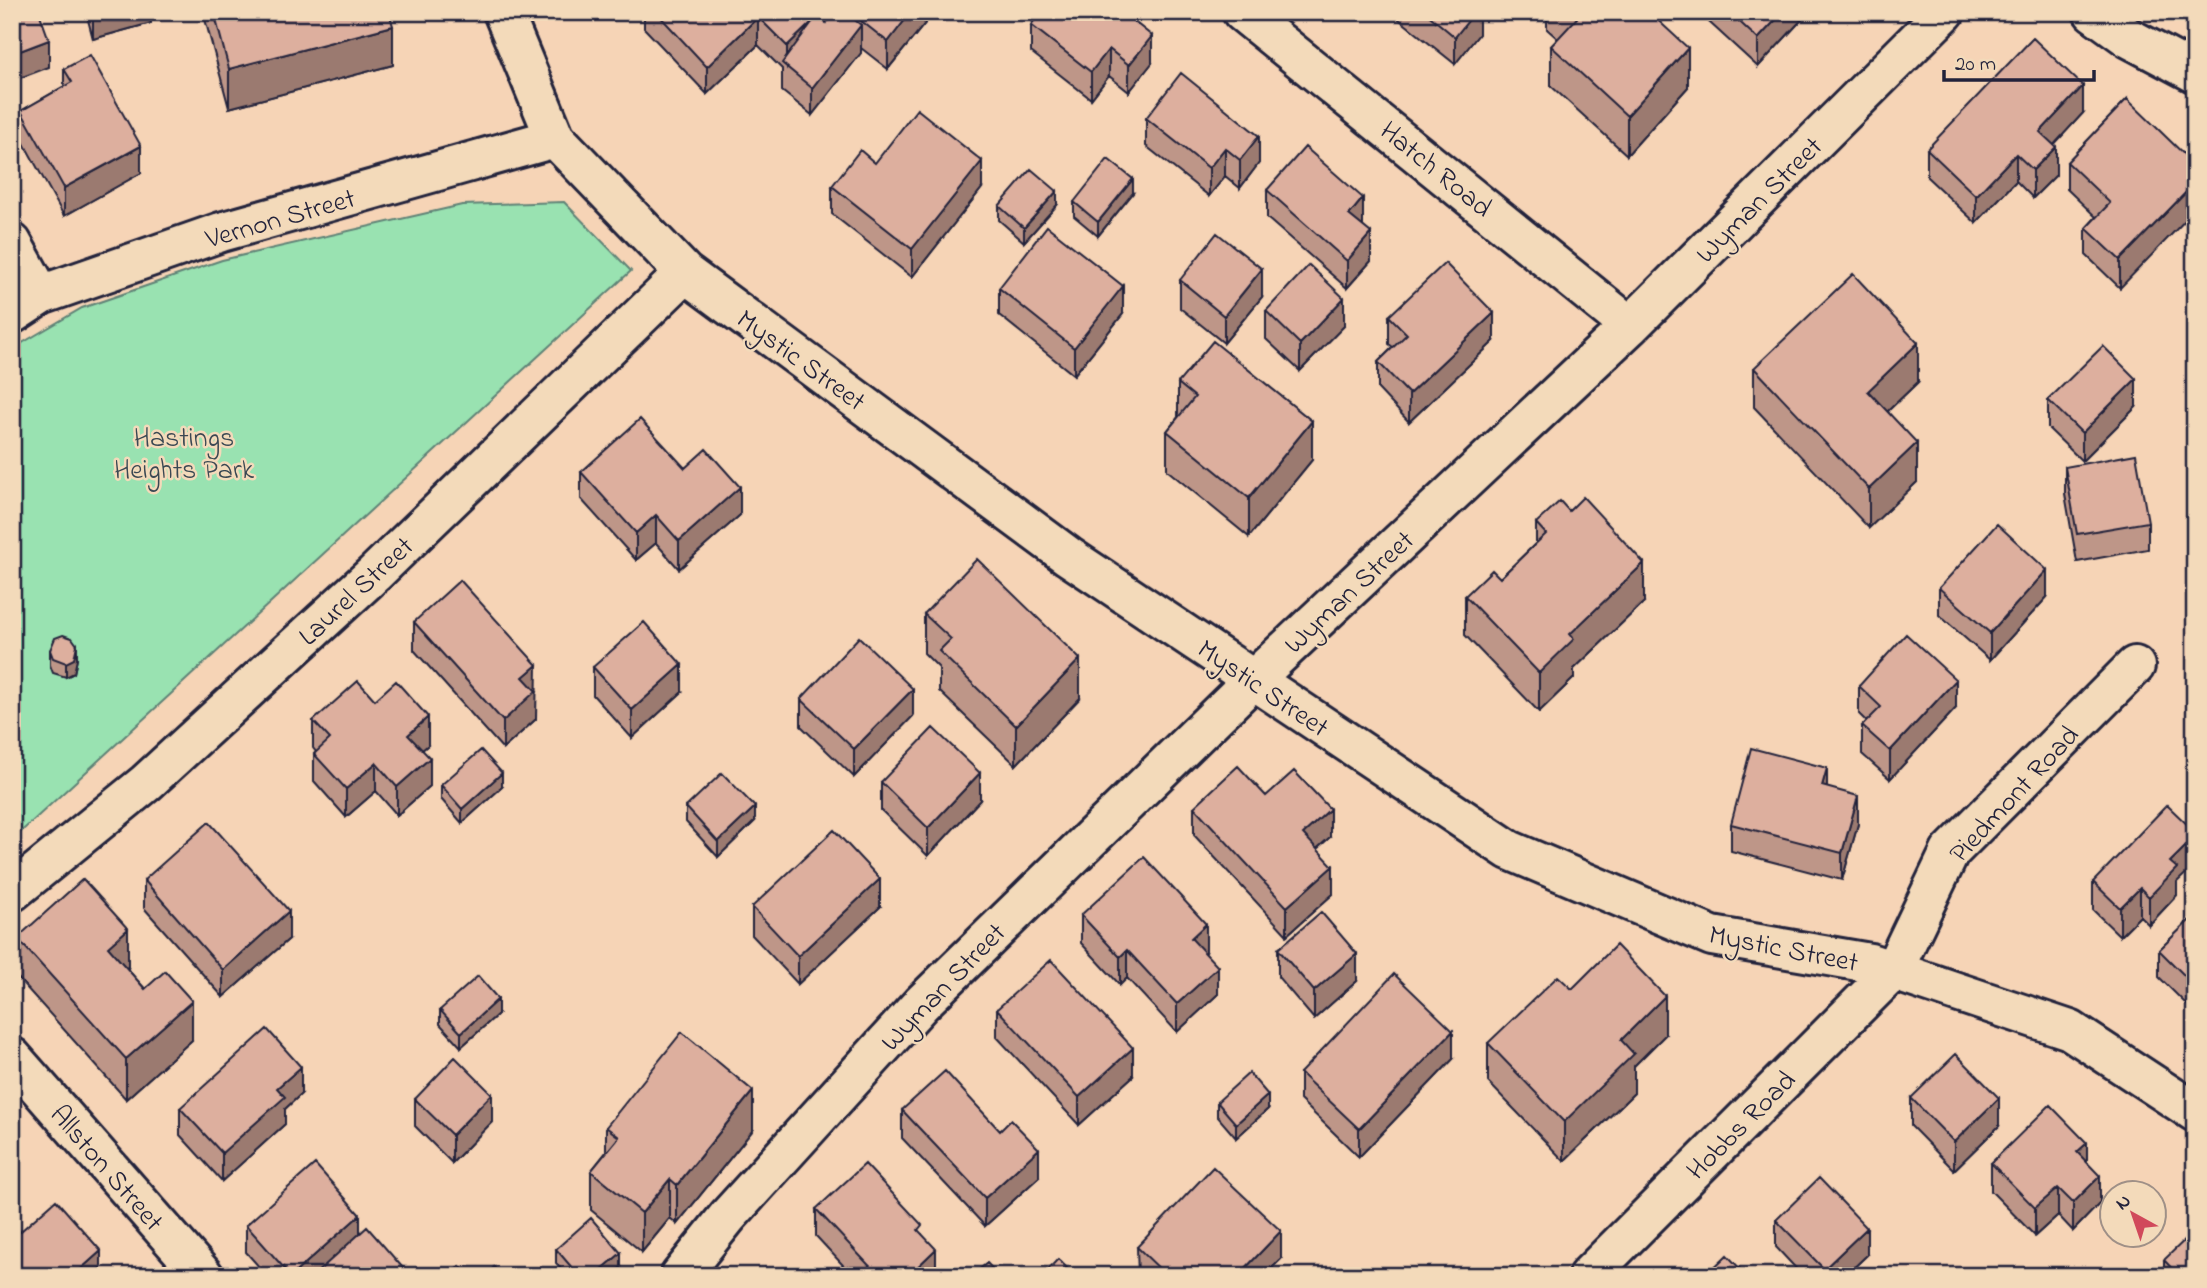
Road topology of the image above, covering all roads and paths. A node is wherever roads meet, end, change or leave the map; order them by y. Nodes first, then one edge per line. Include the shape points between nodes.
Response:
1 (503, 12) edge
2 (1242, 12) edge
3 (1945, 12) edge
4 (2092, 12) edge
5 (2195, 73) edge
6 (555, 138) junction
7 (12, 243) edge
8 (685, 273) junction
9 (26, 305) edge
10 (1630, 326) junction
11 (2135, 666) dead end
12 (1252, 680) junction
13 (12, 892) edge
14 (1893, 971) junction
15 (12, 1057) edge
16 (2195, 1112) edge
17 (204, 1276) edge
18 (680, 1276) edge
19 (1588, 1276) edge

1 - 6 street, Mystic Street
2 - 10 street, Hatch Road
3 - 10 street, Wyman Street
4 - 5 street via 2129,38
6 - 8 street, Mystic Street
6 - 9 street, Vernon Street via 221,232
7 - 9 street
8 - 12 street, Mystic Street via 1068,556
8 - 13 street, Laurel Street via 374,574 146,783
10 - 12 street, Wyman Street
11 - 14 street, Piedmont Road via 1950,852
12 - 14 street, Mystic Street via 1509,850 1712,936
12 - 18 street, Wyman Street via 921,1004 728,1216
14 - 16 street, Mystic Street via 2070,1030
14 - 19 street, Hobbs Road
15 - 17 street, Allston Street

